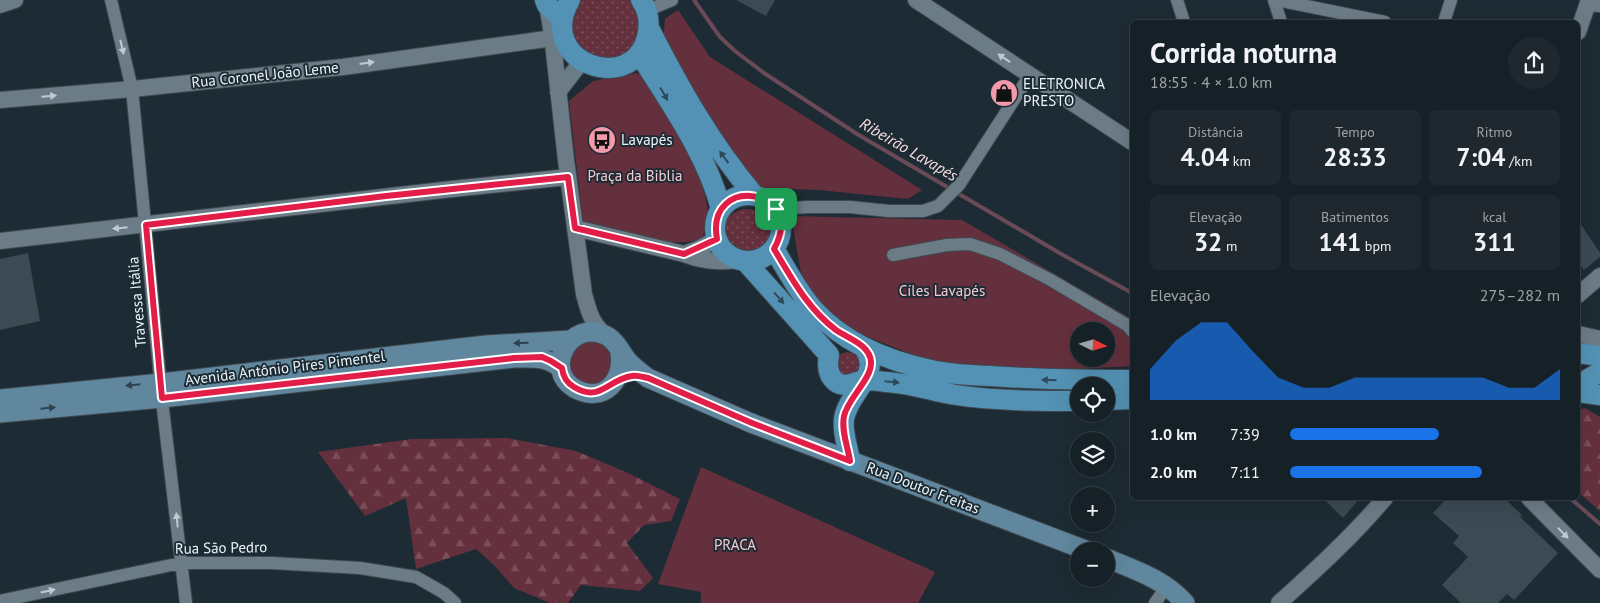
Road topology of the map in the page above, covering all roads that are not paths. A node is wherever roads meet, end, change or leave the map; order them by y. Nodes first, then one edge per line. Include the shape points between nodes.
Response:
1 (15, 0) edge
2 (110, 0) edge
3 (570, 0) edge
4 (672, 0) edge
5 (916, 0) edge
6 (1177, 0) edge
7 (1276, 0) edge
8 (1450, 0) edge
9 (546, 3) edge
10 (1592, 4) edge
11 (0, 5) edge
12 (645, 13) edge
13 (1183, 20) edge
14 (1280, 20) edge
15 (1375, 20) edge
16 (1445, 20) edge
17 (557, 28) junction
18 (1580, 28) edge
19 (639, 53) junction
20 (577, 58) junction
21 (1030, 75) junction
22 (132, 89) junction
23 (558, 92) junction
24 (0, 100) edge
25 (1130, 141) edge
26 (568, 177) junction
27 (754, 195) junction
28 (721, 209) junction
29 (776, 209) junction
30 (146, 225) junction
31 (575, 228) junction
32 (717, 239) junction
33 (0, 241) edge
34 (774, 249) junction
35 (684, 254) junction
36 (893, 255) dead end
37 (741, 261) junction
38 (1600, 276) edge
39 (1580, 293) edge
40 (584, 294) junction
41 (1130, 328) edge
42 (605, 334) junction
43 (1580, 334) edge
44 (574, 337) junction
45 (1600, 339) edge
46 (860, 345) junction
47 (619, 348) junction
48 (1580, 353) edge
49 (829, 354) junction
50 (1600, 356) edge
51 (562, 368) junction
52 (1600, 372) edge
53 (648, 378) junction
54 (864, 380) junction
55 (1130, 380) edge
56 (613, 384) junction
57 (1580, 384) edge
58 (162, 390) junction
59 (1580, 392) edge
60 (1600, 395) edge
61 (0, 399) edge
62 (1130, 399) edge
63 (1115, 400) edge
64 (1070, 401) edge
65 (0, 413) edge
66 (850, 461) junction
67 (1383, 500) edge
68 (1532, 500) edge
69 (1070, 544) edge
70 (1115, 562) edge
71 (181, 563) junction
72 (1600, 570) edge
73 (1167, 586) junction
74 (0, 601) edge
75 (186, 603) edge
76 (455, 603) edge
77 (1155, 603) edge
78 (1186, 603) edge
79 (1279, 603) edge

1 - 11 street
2 -> 22 street, Travessa Itália
3 - 17 main road
4 - 12 street
21 -> 5 street
6 - 13 street
7 - 14 street
7 - 15 street
8 - 16 street
9 - 17 main road
10 - 18 street
12 - 19 main road via 646,41
27 -> 12 main road via 721,153 678,86
17 - 20 main road
22 -> 17 street, Rua Coronel João Leme via 343,67 529,40
17 - 23 street
19 - 20 main road via 618,66 606,68 593,67
19 -> 28 main road via 701,158
20 - 23 street
21 - 25 street
21 - 29 street via 959,185 938,206 923,211 850,207
24 -> 22 street, Rua Coronel João Leme
22 - 30 street, Travessa Itália
23 - 26 street
26 - 30 street
26 - 31 street
27 - 28 main road via 734,198
27 - 29 main road via 770,202
28 - 32 main road via 716,219
29 - 34 main road via 782,229
30 -> 33 street
30 - 58 street, Travessa Itália
31 - 35 street
31 - 40 street
32 - 35 street
32 - 37 main road via 728,255
34 - 37 main road via 757,261
34 - 46 main road via 814,311
35 - 37 street via 714,262
36 - 41 street via 970,244 1000,254 1049,279
37 -> 49 main road
38 - 39 street
40 - 42 street via 594,325
40 - 44 street via 582,322
42 - 44 main road, Avenida Antônio Pires Pimentel via 594,332
42 - 47 main road
43 - 45 street
44 - 51 main road via 562,354
44 -> 58 main road, Avenida Antônio Pires Pimentel via 486,345
46 - 49 main road via 844,342
46 - 54 main road via 870,356 871,364
55 -> 46 main road via 1050,380 932,371
47 - 53 main road, Rua Doutor Freitas
47 - 56 main road via 621,369
48 - 50 main road
49 - 54 main road via 827,365 837,382 845,385
51 - 56 main road via 569,384 582,392 598,392
51 - 58 main road, Avenida Antônio Pires Pimentel via 542,357 514,358
52 - 57 main road
53 - 56 main road, Rua Doutor Freitas via 633,376
53 - 66 main road, Rua Doutor Freitas
54 -> 64 main road via 897,382 979,398
54 - 66 main road via 844,417
58 -> 61 main road, Avenida Antônio Pires Pimentel
65 -> 58 main road, Avenida Antônio Pires Pimentel
71 -> 58 street, Travessa Itália
59 - 60 main road
62 - 63 main road
66 - 69 main road, Rua Doutor Freitas
67 - 79 street via 1322,565
68 -> 72 street
70 - 73 main road
74 -> 71 street, Rua São Pedro
71 - 75 street, Travessa Itália
71 - 76 street, Rua São Pedro via 272,563 350,568 416,577
73 - 77 street
73 - 78 main road

